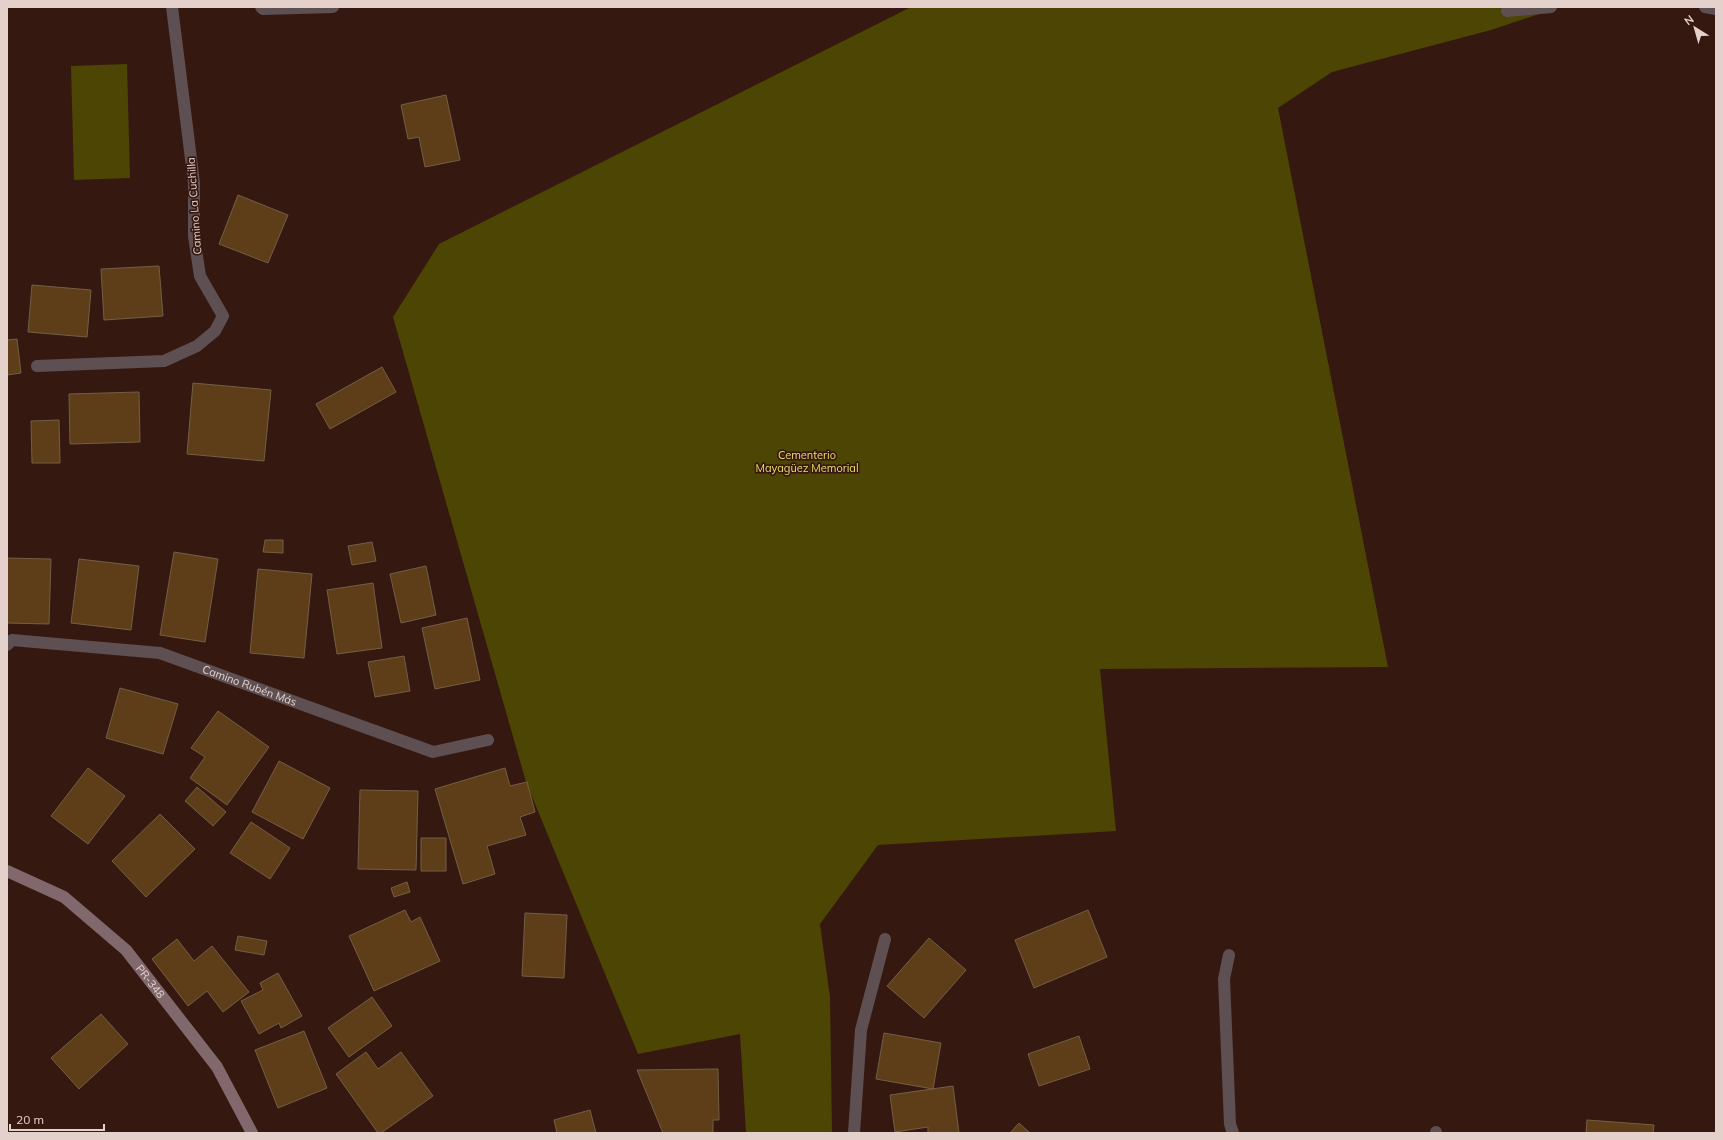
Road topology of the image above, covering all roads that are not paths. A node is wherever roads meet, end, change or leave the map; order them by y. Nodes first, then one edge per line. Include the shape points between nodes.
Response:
1 (172, 7) edge
2 (261, 7) edge
3 (333, 7) edge
4 (1551, 7) edge
5 (1705, 7) edge
6 (1716, 9) edge
7 (1506, 11) dead end
8 (37, 366) dead end
9 (7, 645) edge
10 (488, 740) dead end
11 (7, 871) edge
12 (885, 939) dead end
13 (1229, 955) dead end
14 (252, 1133) edge
15 (854, 1133) edge
16 (1233, 1133) edge

1 - 8 street, Camino La Cuchilla via 194,183 194,236 200,276 223,316 215,331 197,346 164,361
2 - 3 street
4 - 7 street
5 - 6 street
9 - 10 street, Camino Rubén Más via 12,640 160,653 433,752
11 - 14 street, PR-348 / PR-348 via 64,897 126,950 217,1067
12 - 15 street via 861,1030
13 - 16 street via 1224,979 1230,1124

